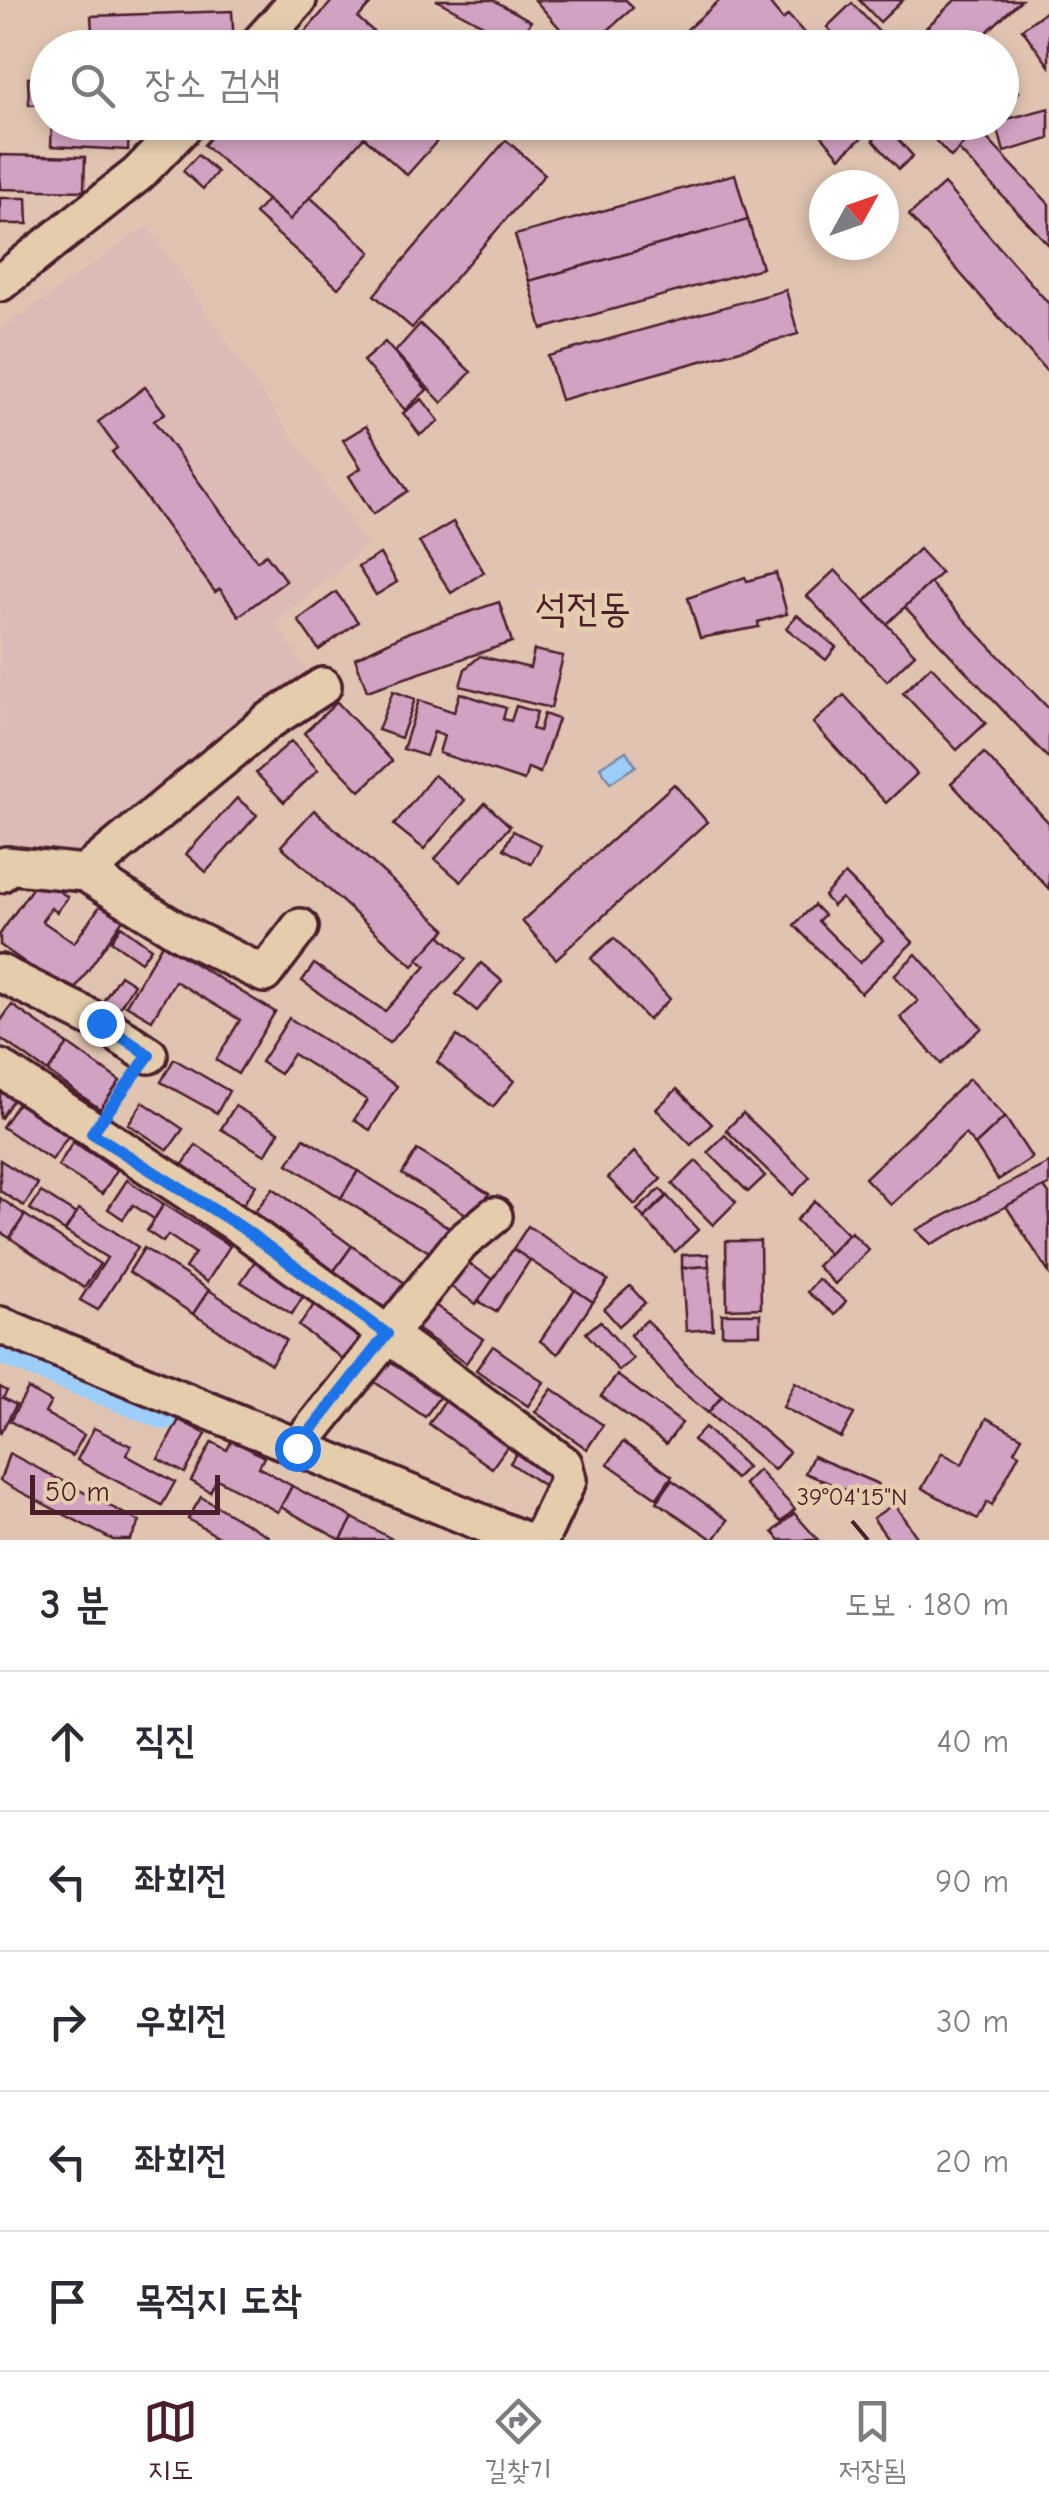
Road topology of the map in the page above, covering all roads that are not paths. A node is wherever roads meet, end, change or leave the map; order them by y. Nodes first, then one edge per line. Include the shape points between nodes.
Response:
1 (298, 0) edge
2 (271, 30) edge
3 (171, 140) edge
4 (0, 283) edge
5 (323, 686) dead end
6 (2, 866) edge
7 (85, 874) junction
8 (300, 927) dead end
9 (0, 973) edge
10 (149, 1055) road end
11 (0, 1068) edge
12 (494, 1216) dead end
13 (0, 1325) edge
14 (387, 1334) junction
15 (297, 1448) junction
16 (524, 1540) edge
17 (540, 1540) edge

1 - 2 street
3 - 4 street via 138,174
5 - 7 street via 267,722
6 - 7 street
7 - 8 street via 264,974
9 - 10 street
11 - 14 street via 241,1227
12 - 14 street via 460,1243
13 - 15 street
14 - 15 street
14 - 17 street via 564,1464 568,1480
15 - 16 street

